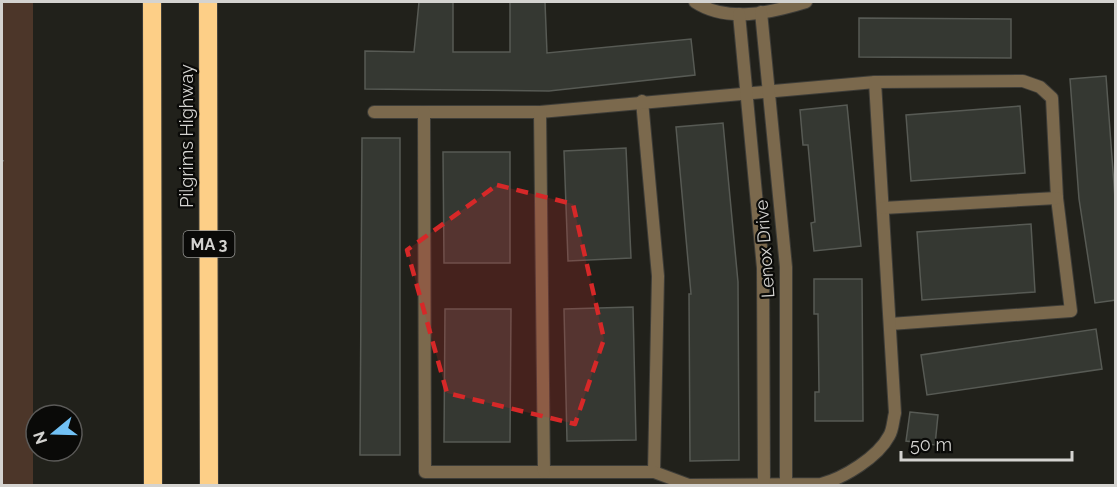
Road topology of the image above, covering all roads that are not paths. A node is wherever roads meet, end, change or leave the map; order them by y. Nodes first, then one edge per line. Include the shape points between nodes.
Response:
1 (152, 2) edge
2 (208, 2) edge
3 (694, 2) edge
4 (720, 2) edge
5 (806, 2) edge
6 (782, 5) edge
7 (761, 12) junction
8 (725, 14) junction
9 (738, 14) junction
10 (875, 82) junction
11 (770, 91) junction
12 (747, 93) junction
13 (642, 101) junction
14 (374, 112) dead end
15 (424, 112) junction
16 (540, 112) junction
17 (1057, 198) junction
18 (883, 208) junction
19 (890, 324) junction
20 (544, 472) junction
21 (654, 472) junction
22 (764, 485) edge
23 (786, 485) edge
24 (153, 486) edge
25 (209, 486) edge

1 - 24 highway, Pilgrims Highway
2 - 25 highway, Pilgrims Highway / MA 3
3 - 8 street
4 - 8 street
5 - 6 street
6 - 7 street
7 - 9 street
7 - 11 street, Lenox Drive
8 - 9 street
9 - 12 street, Lenox Drive
10 - 11 street
10 - 17 street via 1023,81 1040,87 1052,98
10 - 18 street
11 - 12 street
11 - 23 street, Lenox Drive via 786,267
12 - 13 street
12 - 22 street, Lenox Drive via 763,268
13 - 16 street
13 - 21 street via 658,276
14 - 15 street
15 - 16 street
15 - 20 street via 425,472
16 - 20 street
17 - 18 street
17 - 19 street via 1071,311
18 - 19 street
19 - 23 street via 895,413 890,436 876,452 835,480
20 - 21 street
21 - 22 street via 689,485
22 - 23 street

